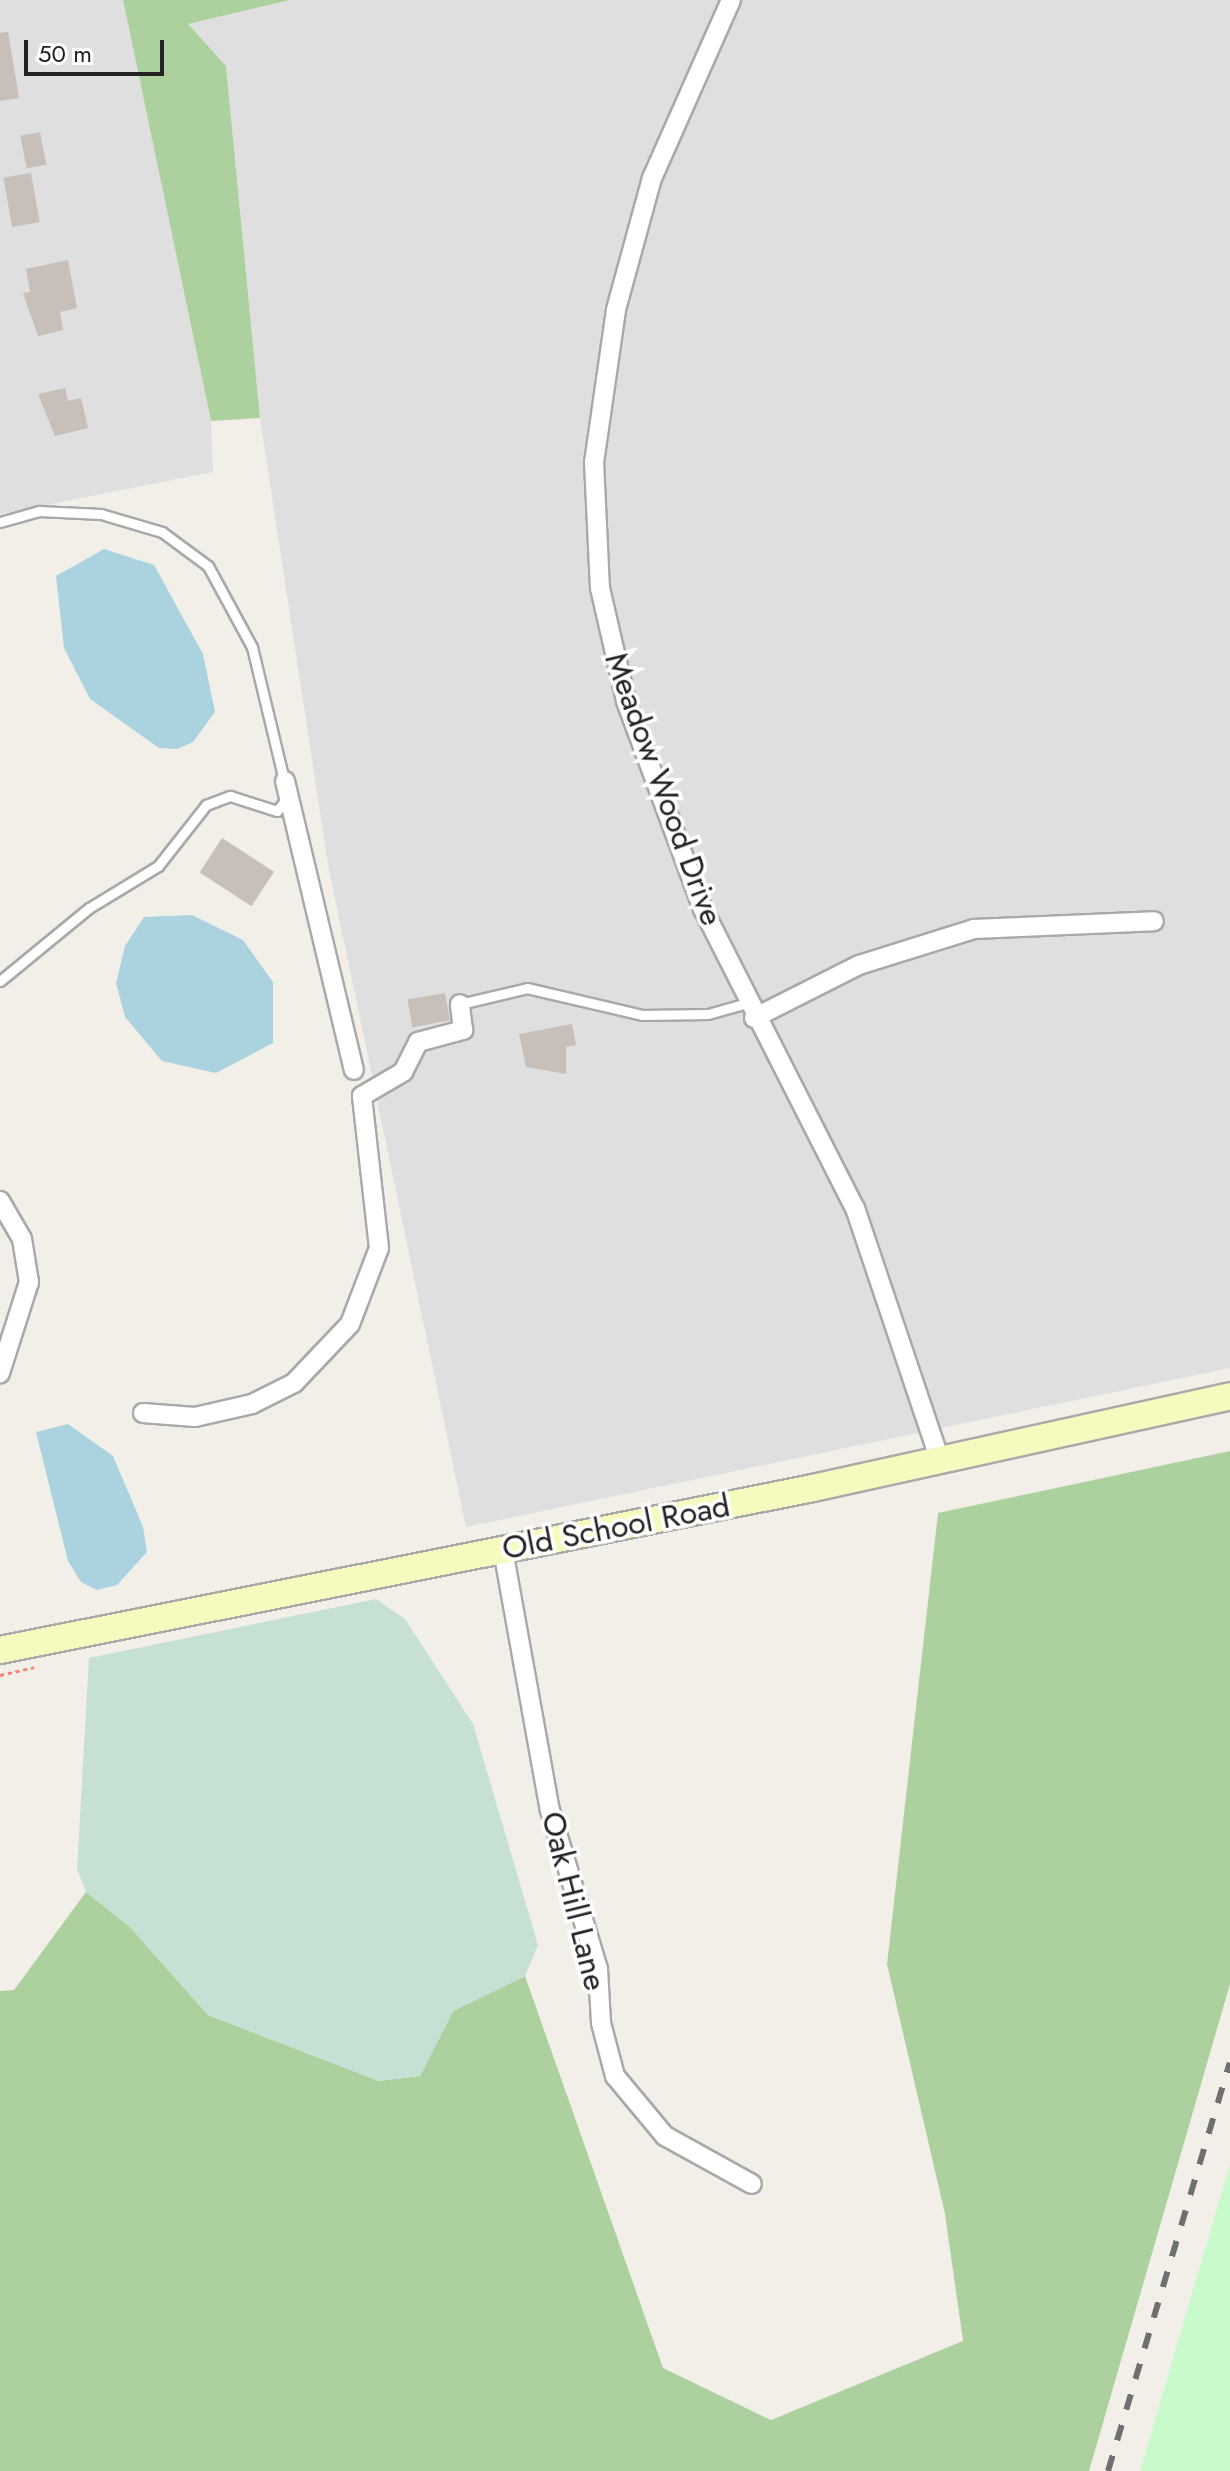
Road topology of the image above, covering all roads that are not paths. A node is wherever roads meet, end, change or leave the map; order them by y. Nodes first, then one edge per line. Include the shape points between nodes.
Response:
1 (731, 0) edge
2 (0, 522) edge
3 (285, 781) junction
4 (1154, 921) dead end
5 (0, 981) edge
6 (460, 1004) joint
7 (750, 1011) junction
8 (354, 1070) dead end
9 (0, 1201) edge
10 (0, 1373) edge
11 (1230, 1396) edge
12 (143, 1413) dead end
13 (940, 1460) junction
14 (503, 1550) junction
15 (0, 1650) edge
16 (752, 2184) dead end

1 - 7 street, Meadow Wood Drive via 652,178 613,325 594,462 600,588 626,701
2 - 3 lane via 39,511 101,514 162,532 208,566 252,647
3 - 5 lane via 277,811 230,796 206,805 158,866 89,908
3 - 8 street
4 - 7 street via 974,929 859,965
6 - 7 lane via 527,988 642,1015
6 - 12 street via 463,1030 418,1042 403,1072 362,1096 379,1248 350,1324 294,1383 252,1404 195,1417
7 - 13 street, Meadow Wood Drive via 855,1208
9 - 10 street via 22,1239 29,1282
11 - 13 street, Old School Road
13 - 14 street, Old School Road
14 - 15 street, Old School Road
14 - 16 street, Oak Hill Lane via 550,1810 598,1969 601,2023 615,2076 665,2136

